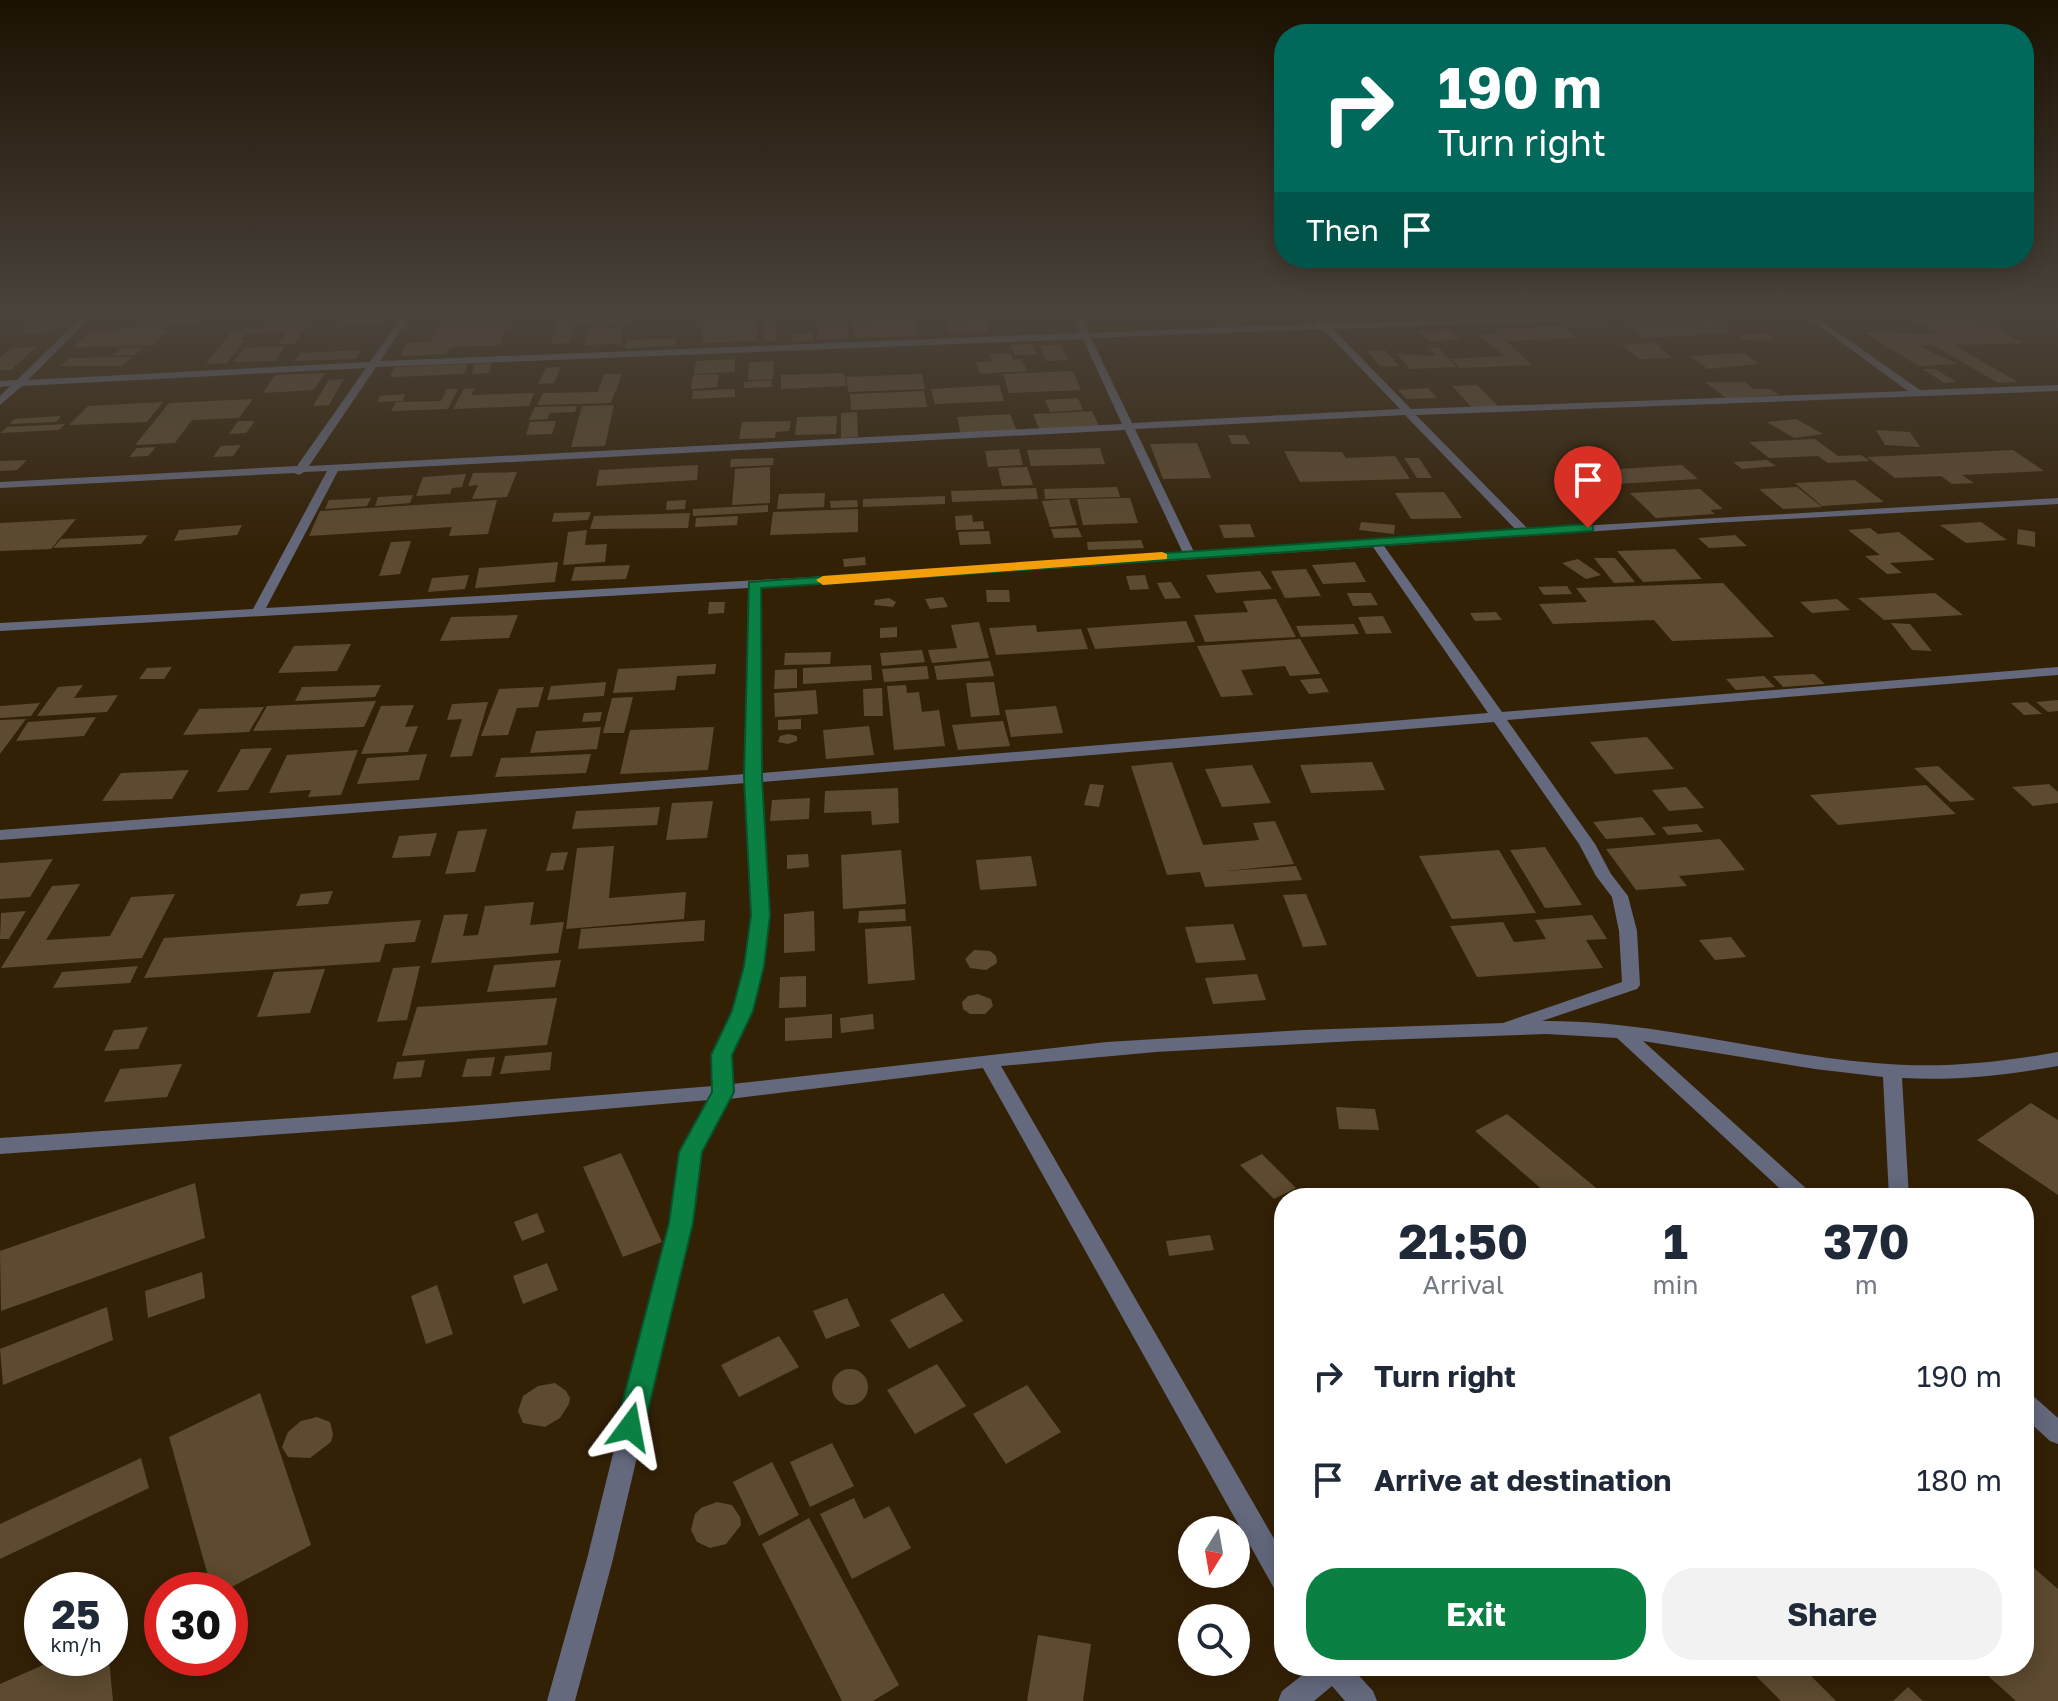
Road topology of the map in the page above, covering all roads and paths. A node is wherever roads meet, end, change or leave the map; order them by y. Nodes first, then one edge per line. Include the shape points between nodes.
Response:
1 (352, 394) edge
2 (1112, 394) edge
3 (1391, 394) edge
4 (1932, 394) edge
5 (1920, 395) joint
6 (1409, 412) junction
7 (1128, 429) junction
8 (334, 468) junction
9 (299, 472) junction
10 (0, 485) edge
11 (2058, 501) edge
12 (1525, 533) junction
13 (1375, 542) junction
14 (1189, 554) junction
15 (754, 585) junction
16 (258, 611) junction
17 (0, 627) edge
18 (2058, 671) edge
19 (1497, 716) junction
20 (753, 778) junction
21 (0, 835) edge
22 (1501, 1029) junction
23 (1623, 1033) junction
24 (2058, 1059) edge
25 (989, 1062) junction
26 (1892, 1073) junction
27 (723, 1092) junction
28 (0, 1146) edge
29 (1792, 1188) edge
30 (1898, 1188) edge
31 (2034, 1411) edge
32 (2058, 1433) edge
33 (1274, 1563) edge
34 (1323, 1676) edge
35 (1342, 1676) edge
36 (561, 1701) edge
37 (1292, 1701) edge
38 (1363, 1701) edge

1 - 9 street
2 - 7 street
3 - 6 street
4 - 5 street
5 - 6 street
6 - 7 street
6 - 12 street
7 - 8 street
7 - 14 street
8 - 9 street
8 - 16 street
9 - 10 street
11 - 12 street
12 - 13 street
13 - 14 street
13 - 19 street
14 - 15 street
15 - 16 street
15 - 20 street
16 - 17 street
18 - 19 street
19 - 20 street
19 - 22 street via 1620,896 1631,956 1631,985
20 - 21 street
20 - 27 street via 761,915 742,1011 721,1055
22 - 23 street
22 - 25 street via 1105,1049
23 - 26 street
23 - 29 street
24 - 26 street via 2002,1070
25 - 27 street
25 - 33 street
26 - 30 street
27 - 28 street
27 - 36 street via 691,1152 681,1223
31 - 32 street
34 - 37 street
35 - 38 street

